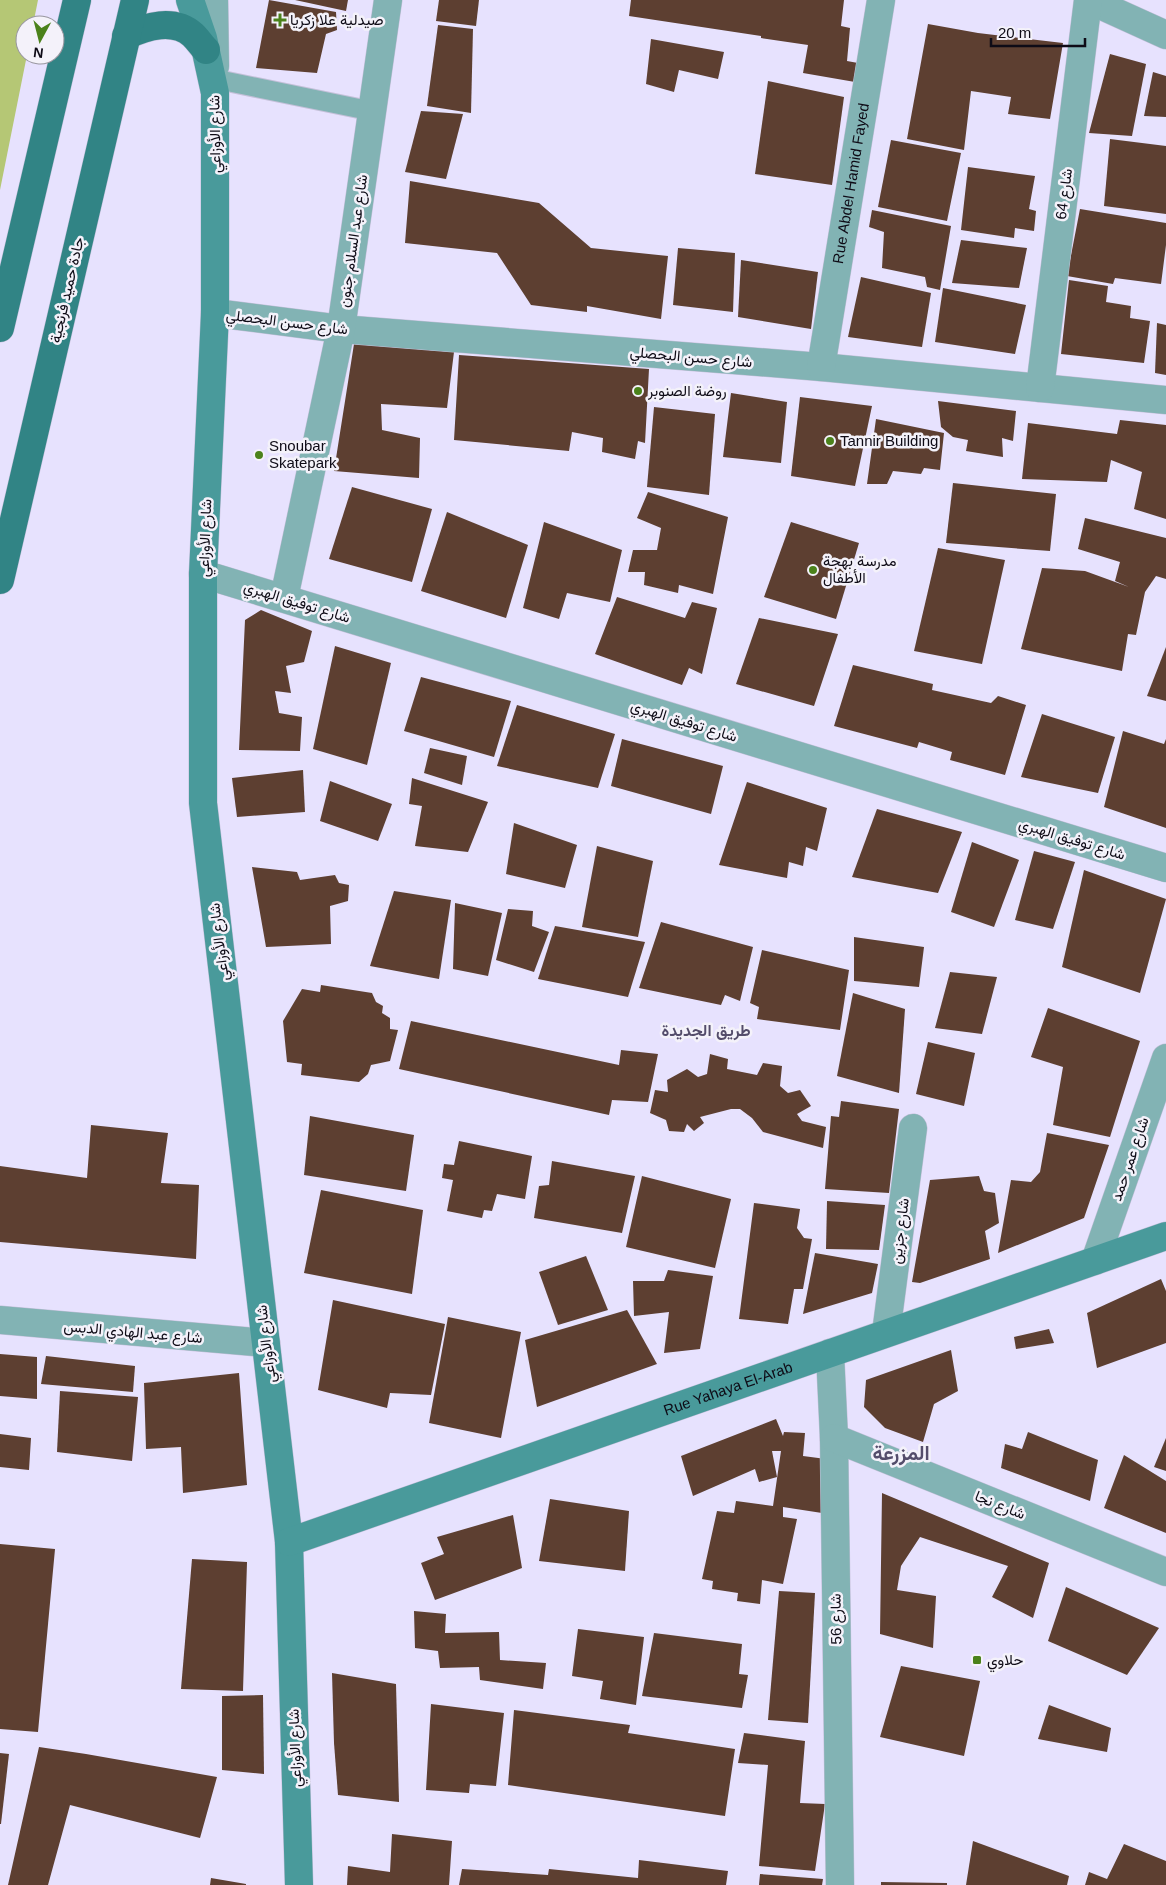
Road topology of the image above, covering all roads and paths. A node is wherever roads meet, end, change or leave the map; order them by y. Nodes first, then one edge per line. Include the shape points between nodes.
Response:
1 (77, 0) edge
2 (135, 0) edge
3 (190, 0) edge
4 (214, 0) edge
5 (388, 0) edge
6 (881, 0) edge
7 (1088, 0) edge
8 (1166, 35) edge
9 (126, 36) junction
10 (206, 50) junction
11 (215, 86) junction
12 (371, 111) junction
13 (215, 313) junction
14 (0, 328) edge
15 (341, 329) junction
16 (821, 367) junction
17 (1040, 388) junction
18 (1166, 400) edge
19 (203, 574) junction
20 (0, 580) edge
21 (284, 598) junction
22 (1166, 868) edge
23 (1166, 1058) edge
24 (913, 1128) dead end
25 (1166, 1236) edge
26 (1095, 1261) junction
27 (0, 1320) edge
28 (886, 1333) junction
29 (266, 1343) junction
30 (830, 1353) junction
31 (834, 1438) junction
32 (289, 1542) junction
33 (1166, 1572) edge
34 (299, 1885) edge
35 (840, 1885) edge

1 - 14 main road
2 - 9 main road, جادة حميد فرنجية
3 - 10 street, شارع الأوزاعي
4 - 11 street
5 - 12 street, شارع عبد السلام جنون
6 - 16 street, Rue Abdel Hamid Fayed
7 - 8 street
7 - 17 street, شارع 64
9 - 10 main road via 141,29 165,25 185,30
9 - 20 main road, جادة حميد فرنجية
10 - 11 street, شارع الأوزاعي
11 - 12 lane
11 - 13 street, شارع الأوزاعي
12 - 15 street, شارع عبد السلام جنون
13 - 15 street, شارع حسن البحصلي
13 - 19 street, شارع الأوزاعي
15 - 16 street, شارع حسن البحصلي
15 - 21 street, شارع عبد السلام جنون
16 - 17 street, شارع حسن البحصلي
17 - 18 street, شارع حسن البحصلي
19 - 21 street, شارع توفيق الهبري
19 - 29 street, شارع الأوزاعي via 203,803
21 - 22 street, شارع توفيق الهبري
23 - 26 street, شارع عمر حمد
24 - 28 street, شارع جزين
25 - 26 street, Rue Yahaya El-Arab
26 - 28 street, Rue Yahaya El-Arab
27 - 29 street, شارع عبد الهادي الدبس
28 - 30 street, Rue Yahaya El-Arab
29 - 32 street, شارع الأوزاعي
30 - 31 street, شارع 56
30 - 32 street, Rue Yahaya El-Arab
31 - 33 street, شارع نجا
31 - 35 street, شارع 56
32 - 34 street, شارع الأوزاعي

